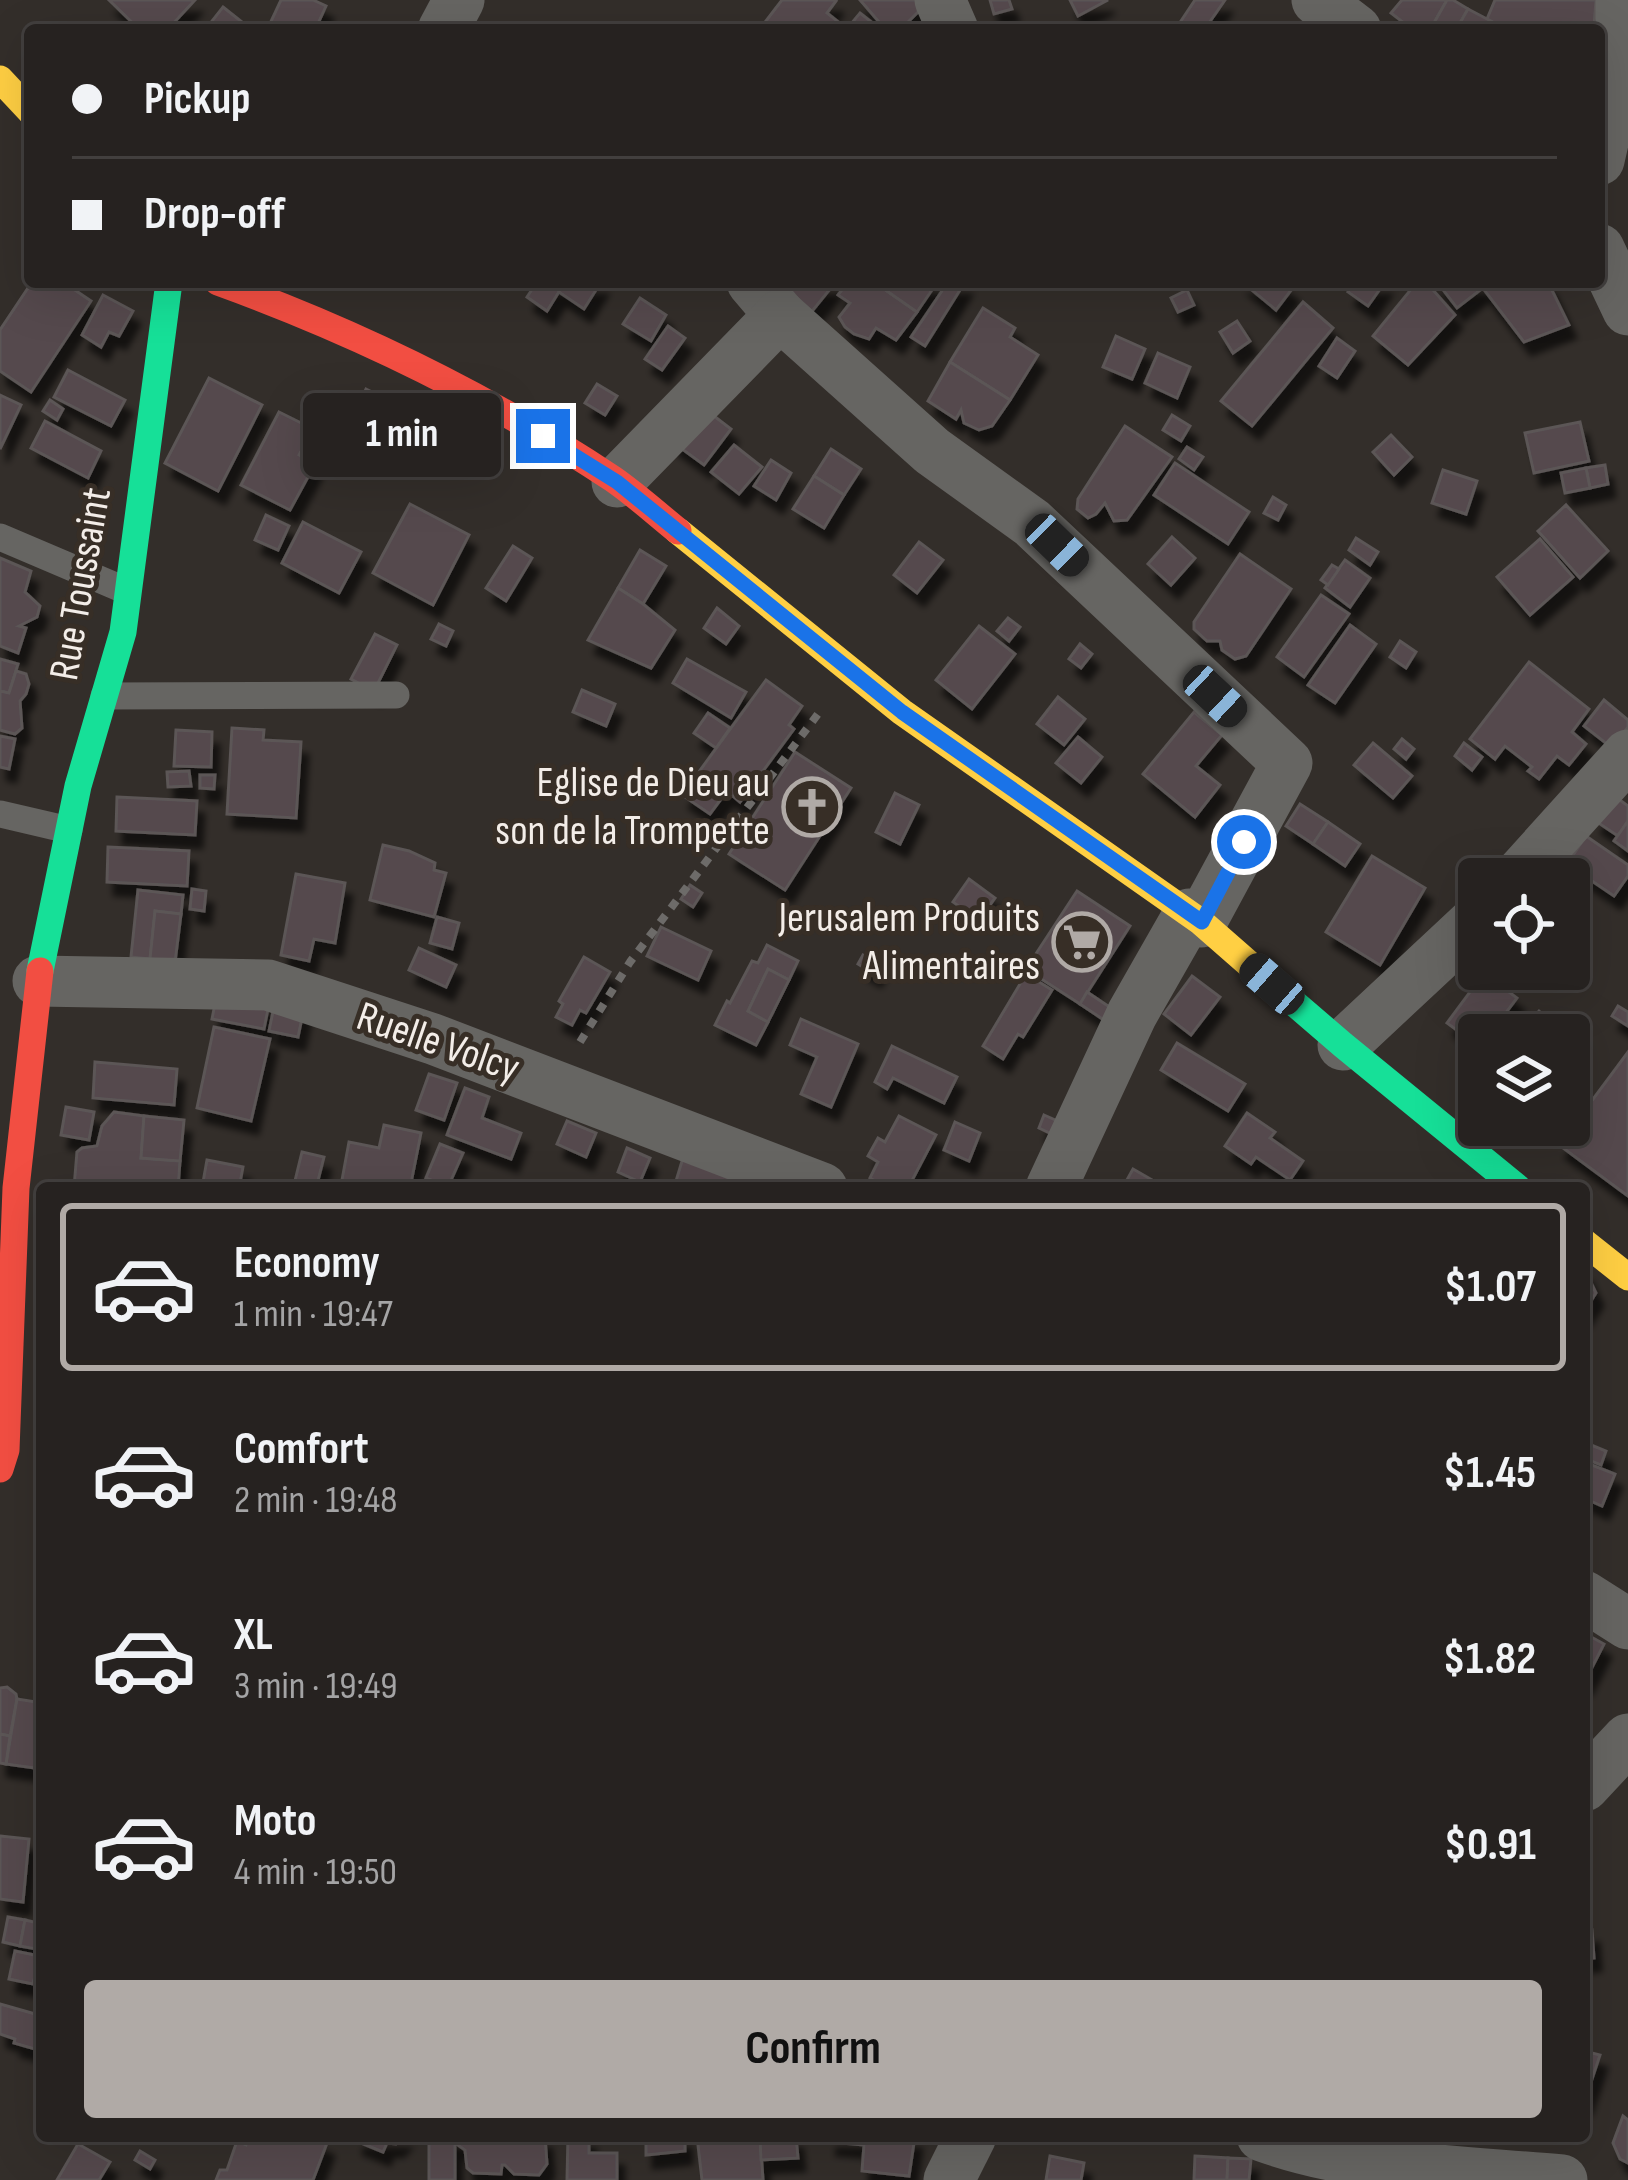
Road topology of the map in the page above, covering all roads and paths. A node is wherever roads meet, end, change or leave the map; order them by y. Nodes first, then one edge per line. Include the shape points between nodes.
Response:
1 (1317, 0) edge
2 (1621, 0) edge
3 (1348, 24) edge
4 (1624, 63) edge
5 (0, 79) edge
6 (24, 105) edge
7 (1605, 137) edge
8 (1605, 262) edge
9 (168, 288) edge
10 (254, 288) edge
11 (313, 298) edge
12 (766, 298) edge
13 (1628, 310) edge
14 (617, 482) junction
15 (0, 536) edge
16 (127, 592) junction
17 (851, 671) junction
18 (396, 695) dead end
19 (104, 696) junction
20 (1628, 755) edge
21 (0, 814) edge
22 (69, 830) junction
23 (1535, 858) edge
24 (1196, 918) junction
25 (1458, 938) edge
26 (38, 980) junction
27 (1343, 1045) junction
28 (554, 1084) junction
29 (807, 1182) edge
30 (1054, 1182) edge
31 (1511, 1182) edge
32 (19, 1188) edge
33 (1590, 1246) edge
34 (1628, 1277) edge
35 (16, 1464) edge
36 (1590, 1600) edge
37 (1628, 1624) edge
38 (1628, 1739) edge
39 (1590, 1780) edge
40 (968, 2142) edge
41 (1278, 2142) edge
42 (949, 2180) edge
43 (1562, 2180) edge

1 - 3 street
2 - 4 street
4 - 7 street
5 - 6 street
8 - 13 street
9 - 16 street, Rue Toussaint
10 - 11 street
11 - 14 street
12 - 14 street
12 - 24 street via 932,452 1032,523 1287,763
14 - 17 street
15 - 16 lane
16 - 19 street, Rue Toussaint
17 - 24 street
17 - 28 path via 686,884
18 - 19 lane
19 - 22 street, Rue Toussaint
20 - 23 street
21 - 22 lane
22 - 26 street, Rue Toussaint
24 - 27 street
24 - 30 street via 1132,1014
25 - 27 street
26 - 28 street, Ruelle Volcy via 268,985
26 - 32 street, Rue Toussaint
27 - 31 street
28 - 29 street, Ruelle Volcy
32 - 35 street, Rue Toussaint
33 - 34 street
36 - 37 street
38 - 39 street
40 - 42 street
41 - 43 street via 1367,2160

